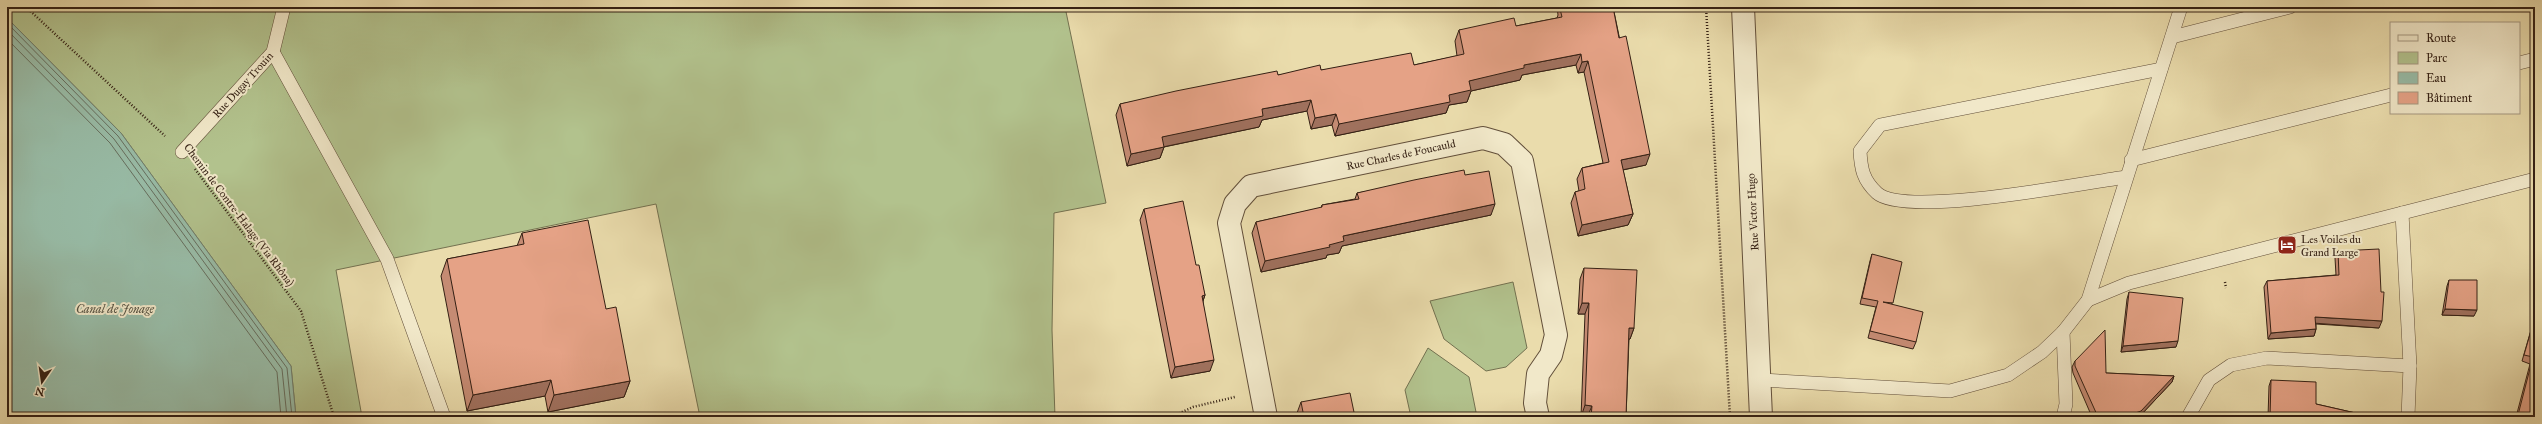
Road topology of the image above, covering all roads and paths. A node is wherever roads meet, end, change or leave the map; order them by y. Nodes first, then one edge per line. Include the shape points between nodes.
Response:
1 (26, 7) edge
2 (284, 7) edge
3 (1706, 7) edge
4 (1743, 7) edge
5 (2181, 7) edge
6 (2290, 7) edge
7 (2172, 37) junction
8 (273, 52) junction
9 (2535, 59) edge
10 (2520, 63) edge
11 (2161, 69) junction
12 (2390, 95) edge
13 (182, 152) junction
14 (2131, 160) junction
15 (2126, 177) junction
16 (2535, 179) edge
17 (2402, 213) junction
18 (2088, 300) junction
19 (2063, 332) junction
20 (2410, 366) junction
21 (1761, 380) junction
22 (1261, 391) junction
23 (334, 417) edge
24 (444, 417) edge
25 (1172, 417) edge
26 (1266, 417) edge
27 (1538, 417) edge
28 (1730, 417) edge
29 (1761, 417) edge
30 (2063, 417) edge
31 (2188, 417) edge
32 (2408, 417) edge

1 - 13 path, Chemin de Contre-Halage (Via Rhôna)
2 - 8 lane, Rue Dugay Trouin
3 - 28 path
4 - 21 street, Rue Victor Hugo
5 - 7 lane
6 - 7 lane
7 - 11 lane
8 - 13 lane, Rue Dugay Trouin
8 - 24 lane via 387,259
9 - 10 lane
11 - 14 lane
11 - 15 lane via 1880,125 1860,151 1861,172 1878,194 1911,204 1962,201
12 - 14 lane
13 - 23 path, Chemin de Contre-Halage (Via Rhôna) via 301,311
14 - 15 lane
15 - 18 lane
16 - 17 lane
17 - 18 lane via 2129,283
17 - 20 lane
18 - 19 lane
19 - 21 lane via 2042,352 2008,375 1950,391
19 - 30 lane via 2066,404
20 - 31 lane via 2267,358 2231,365 2209,380
20 - 32 lane
21 - 29 street, Rue Victor Hugo
22 - 25 path via 1193,407
22 - 26 street, Rue Charles de Foucauld
22 - 27 street, Rue Charles de Foucauld via 1229,223 1234,204 1251,186 1483,138 1504,144 1522,161 1556,334 1551,355 1538,374 1535,403

